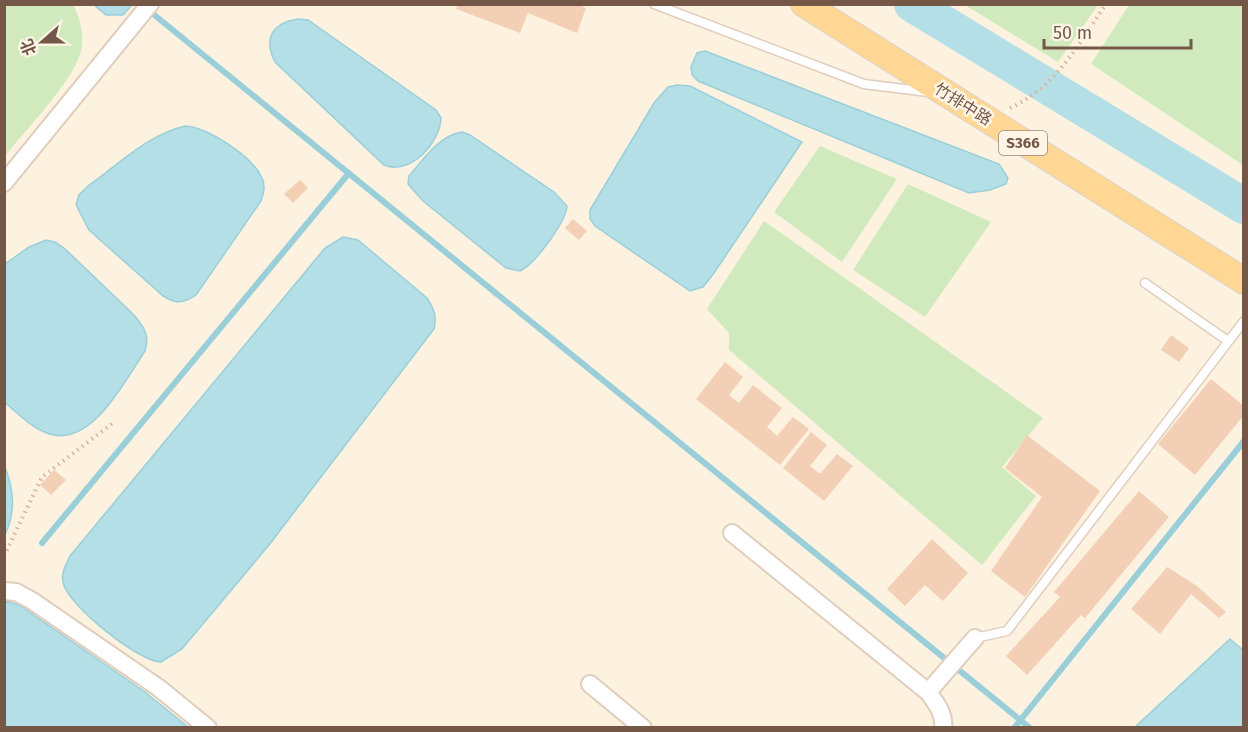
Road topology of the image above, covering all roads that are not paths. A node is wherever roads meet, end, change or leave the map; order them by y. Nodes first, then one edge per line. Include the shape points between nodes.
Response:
1 (150, 4) edge
2 (654, 4) edge
3 (804, 4) edge
4 (947, 94) junction
5 (4, 183) edge
6 (1244, 281) edge
7 (1145, 283) dead end
8 (1244, 321) edge
9 (1228, 341) junction
10 (732, 533) dead end
11 (4, 591) edge
12 (975, 638) joint
13 (590, 684) dead end
14 (933, 686) junction
15 (208, 728) edge
16 (643, 728) edge
17 (943, 728) edge

1 - 5 street
2 - 4 lane via 864,84
3 - 4 main road, 竹排中路 / S366
4 - 6 main road, 竹排中路 / S366
7 - 9 lane
8 - 9 lane
9 - 12 lane via 1007,631
10 - 14 street
11 - 15 street via 31,600 159,688
12 - 14 street
13 - 16 street
14 - 17 street

